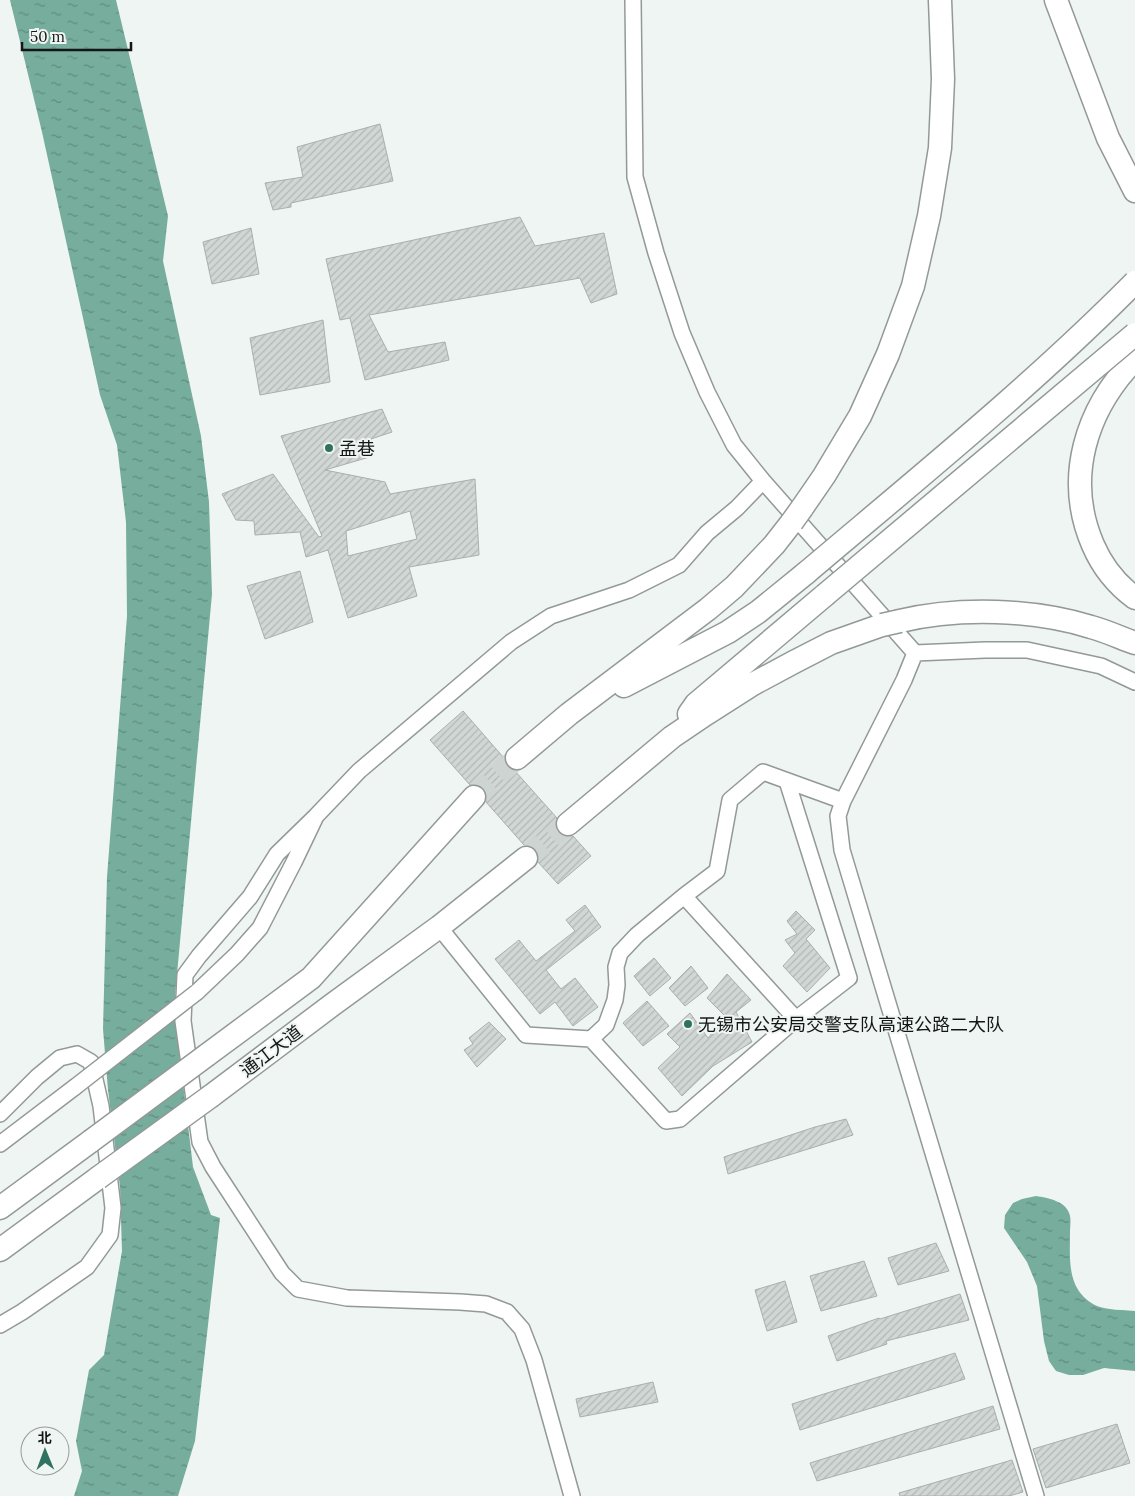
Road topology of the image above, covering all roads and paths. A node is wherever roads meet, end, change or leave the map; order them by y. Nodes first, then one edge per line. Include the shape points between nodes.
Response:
1 (633, 0) edge
2 (940, 0) edge
3 (1056, 0) edge
4 (1135, 191) edge
5 (1135, 282) edge
6 (1135, 334) edge
7 (1135, 359) edge
8 (762, 481) junction
9 (1127, 591) edge
10 (1135, 643) edge
11 (915, 653) junction
12 (1135, 682) edge
13 (569, 714) junction
14 (672, 737) junction
15 (517, 758) tunnel mouth
16 (787, 781) junction
17 (474, 797) tunnel mouth
18 (843, 801) junction
19 (316, 816) junction
20 (568, 824) tunnel mouth
21 (526, 858) tunnel mouth
22 (684, 896) junction
23 (439, 927) junction
24 (312, 978) junction
25 (332, 1005) junction
26 (796, 1018) junction
27 (591, 1040) junction
28 (0, 1114) edge
29 (0, 1144) edge
30 (0, 1208) edge
31 (0, 1250) edge
32 (0, 1325) edge
33 (572, 1496) edge
34 (1036, 1496) edge

1 - 8 street via 636,177 656,253 682,333 707,392 734,445
2 - 13 highway via 943,78 940,148 929,216 913,286 888,354 860,416 797,515 734,587
3 - 4 highway via 1108,138
5 - 13 highway, bridge via 992,414 758,612 728,632
6 - 14 highway, bridge via 696,704
7 - 9 highway via 1101,404 1082,455 1079,480 1086,528 1106,569
8 - 11 street
8 - 19 street via 707,533 679,566 630,590 551,616 511,642 359,772
10 - 14 highway via 1091,626 1034,614 972,612 916,617 831,643 753,684
11 - 12 street via 1027,650 1102,666
11 - 18 street
13 - 15 highway
14 - 20 highway
16 - 18 street
16 - 22 street via 763,772 730,800 717,871
16 - 26 street via 849,978
17 - 24 highway, 通江大道
18 - 34 street via 838,816 842,850
19 - 29 street, bridge via 260,928 237,954 197,992
19 - 33 street via 277,854 250,897 185,975 183,1021 200,1142 282,1273 298,1289 347,1298 486,1304 507,1312 522,1329 534,1360
21 - 23 highway, 通江大道
22 - 26 street
22 - 27 street via 620,953 615,1000 606,1025
23 - 25 highway, 通江大道
23 - 27 street via 526,1035
24 - 25 highway
24 - 30 highway, 通江大道, bridge
25 - 31 highway, 通江大道, bridge
26 - 27 street via 680,1119 666,1121
28 - 32 street via 60,1058 77,1054 91,1062 101,1106 113,1208 110,1235 87,1267

